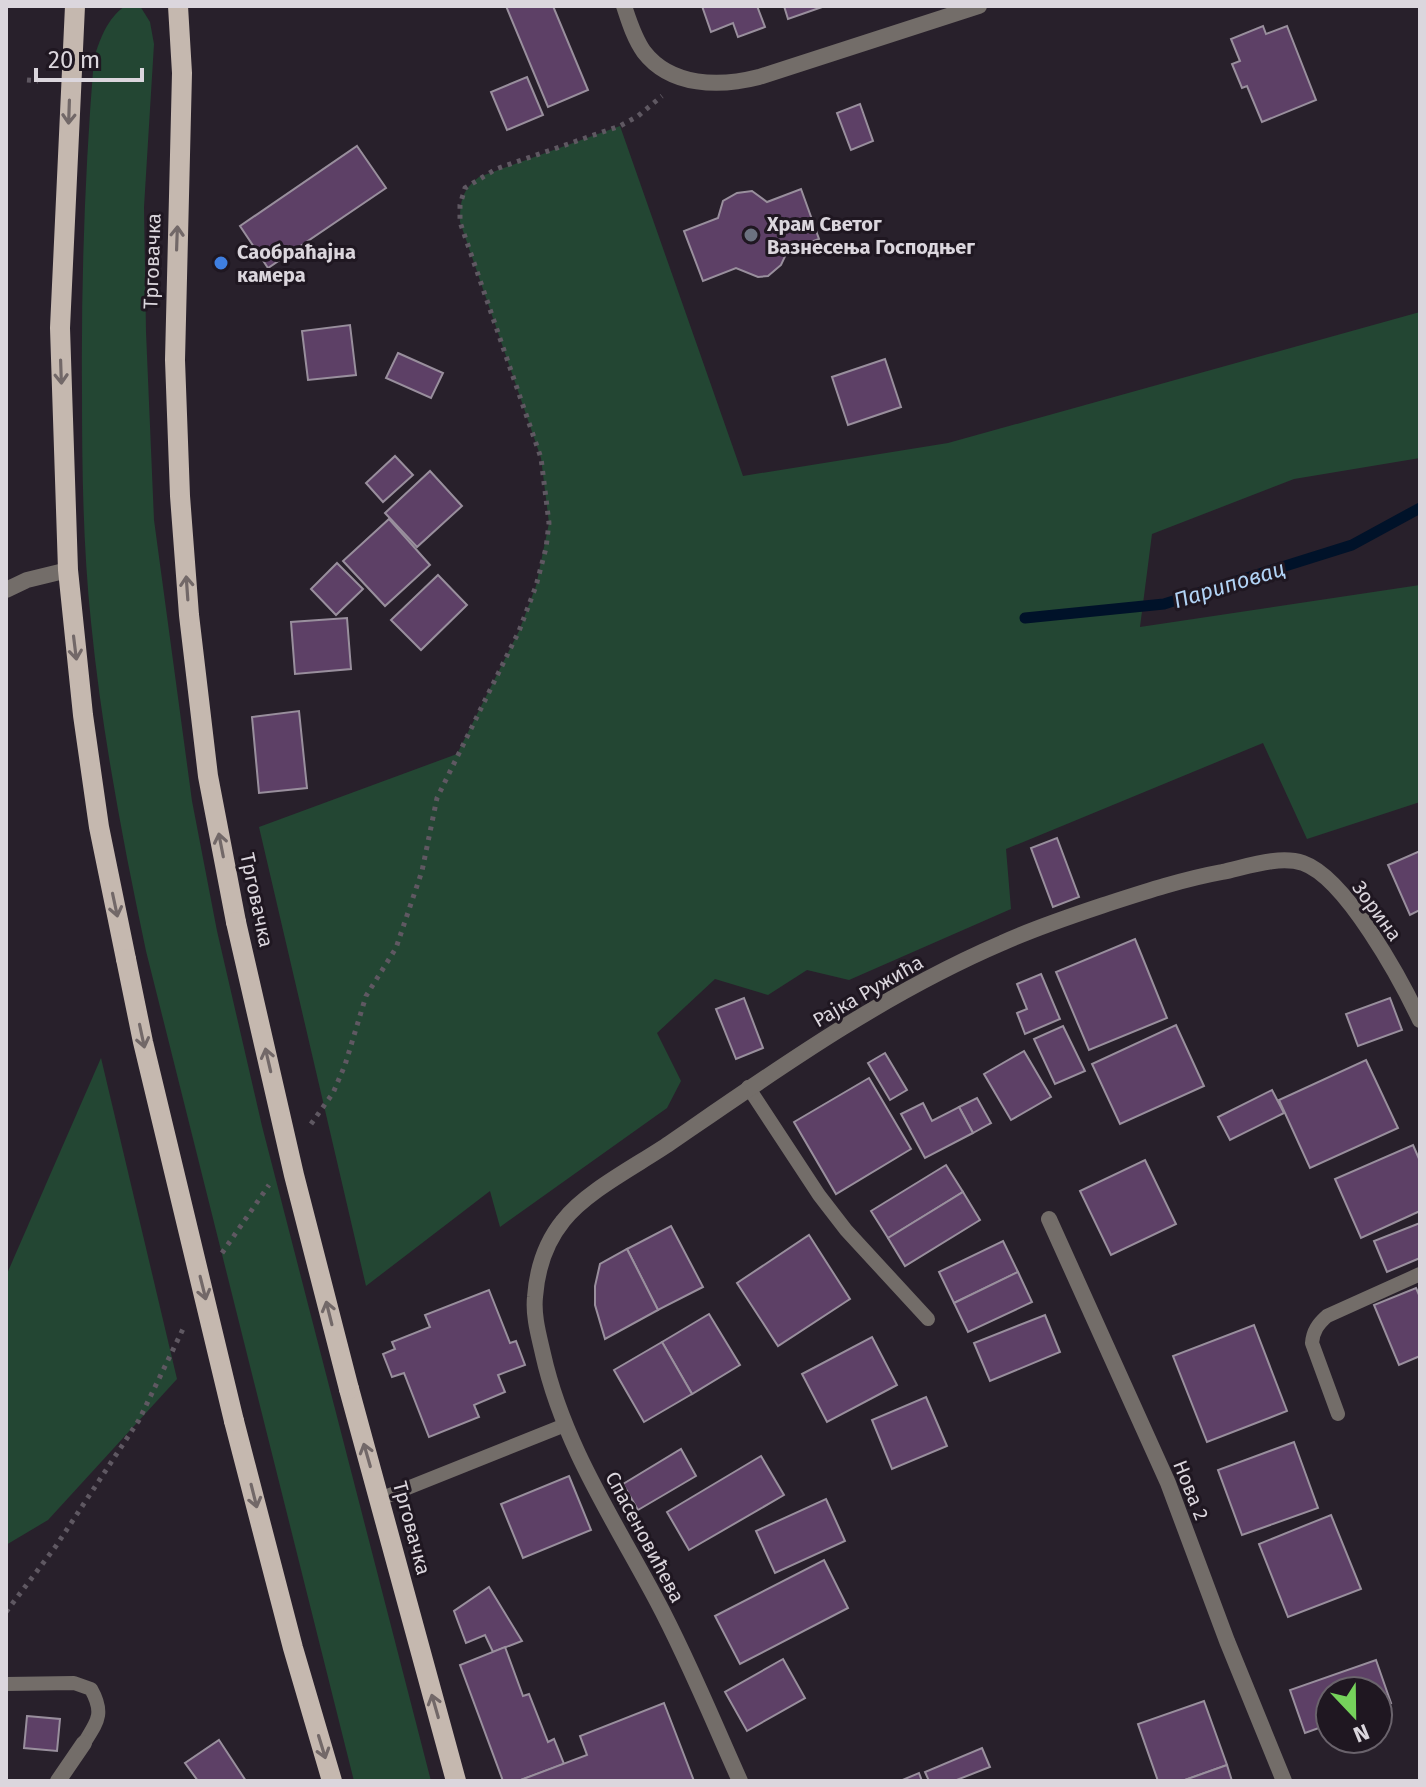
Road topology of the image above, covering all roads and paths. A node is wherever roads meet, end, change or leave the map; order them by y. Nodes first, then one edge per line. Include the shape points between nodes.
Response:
1 (75, 6) edge
2 (178, 6) edge
3 (624, 6) edge
4 (979, 6) edge
5 (684, 78) junction
6 (27, 80) dead end
7 (38, 81) dead end
8 (68, 570) junction
9 (6, 590) edge
10 (1318, 872) joint
11 (1420, 1020) edge
12 (748, 1087) junction
13 (307, 1130) dead end
14 (272, 1181) dead end
15 (1049, 1219) dead end
16 (220, 1256) dead end
17 (1420, 1274) edge
18 (534, 1305) joint
19 (928, 1319) dead end
20 (185, 1324) dead end
21 (1338, 1414) dead end
22 (565, 1425) junction
23 (380, 1499) junction
24 (6, 1612) edge
25 (6, 1684) edge
26 (84, 1743) joint
27 (58, 1781) edge
28 (332, 1781) edge
29 (456, 1781) edge
30 (740, 1781) edge
31 (1284, 1781) edge

1 -> 8 main road via 60,328
23 -> 2 main road, Трговачка, bridge via 294,1175 208,776 180,496 175,360 182,73
3 - 5 street via 643,50 658,66
4 - 5 street via 741,82 710,84
5 - 13 path via 620,126 496,169 465,188 460,222 541,458 549,523 546,548 519,631 437,798 422,871 396,948 366,996 333,1093
6 - 7 path
8 - 9 street
8 -> 28 main road, bridge via 97,813 143,1042 234,1421
10 - 11 street, Зорина via 1339,891 1382,950
10 - 12 street, Рајка Ружића via 1302,863 1279,861 1203,875 1048,924 932,978
12 - 18 street, Рајка Ружића via 574,1209 545,1253
12 - 19 lane via 846,1230
14 - 16 path
15 - 31 street, Нова 2 via 1168,1483
17 - 21 lane via 1318,1323 1312,1343
18 - 22 street, Спасеновићева via 546,1369
20 - 24 path via 139,1420
22 - 23 lane
22 - 30 street, Спасеновићева via 686,1658
29 -> 23 main road, Трговачка
25 - 26 lane via 74,1683 91,1689 99,1718
26 - 27 street

